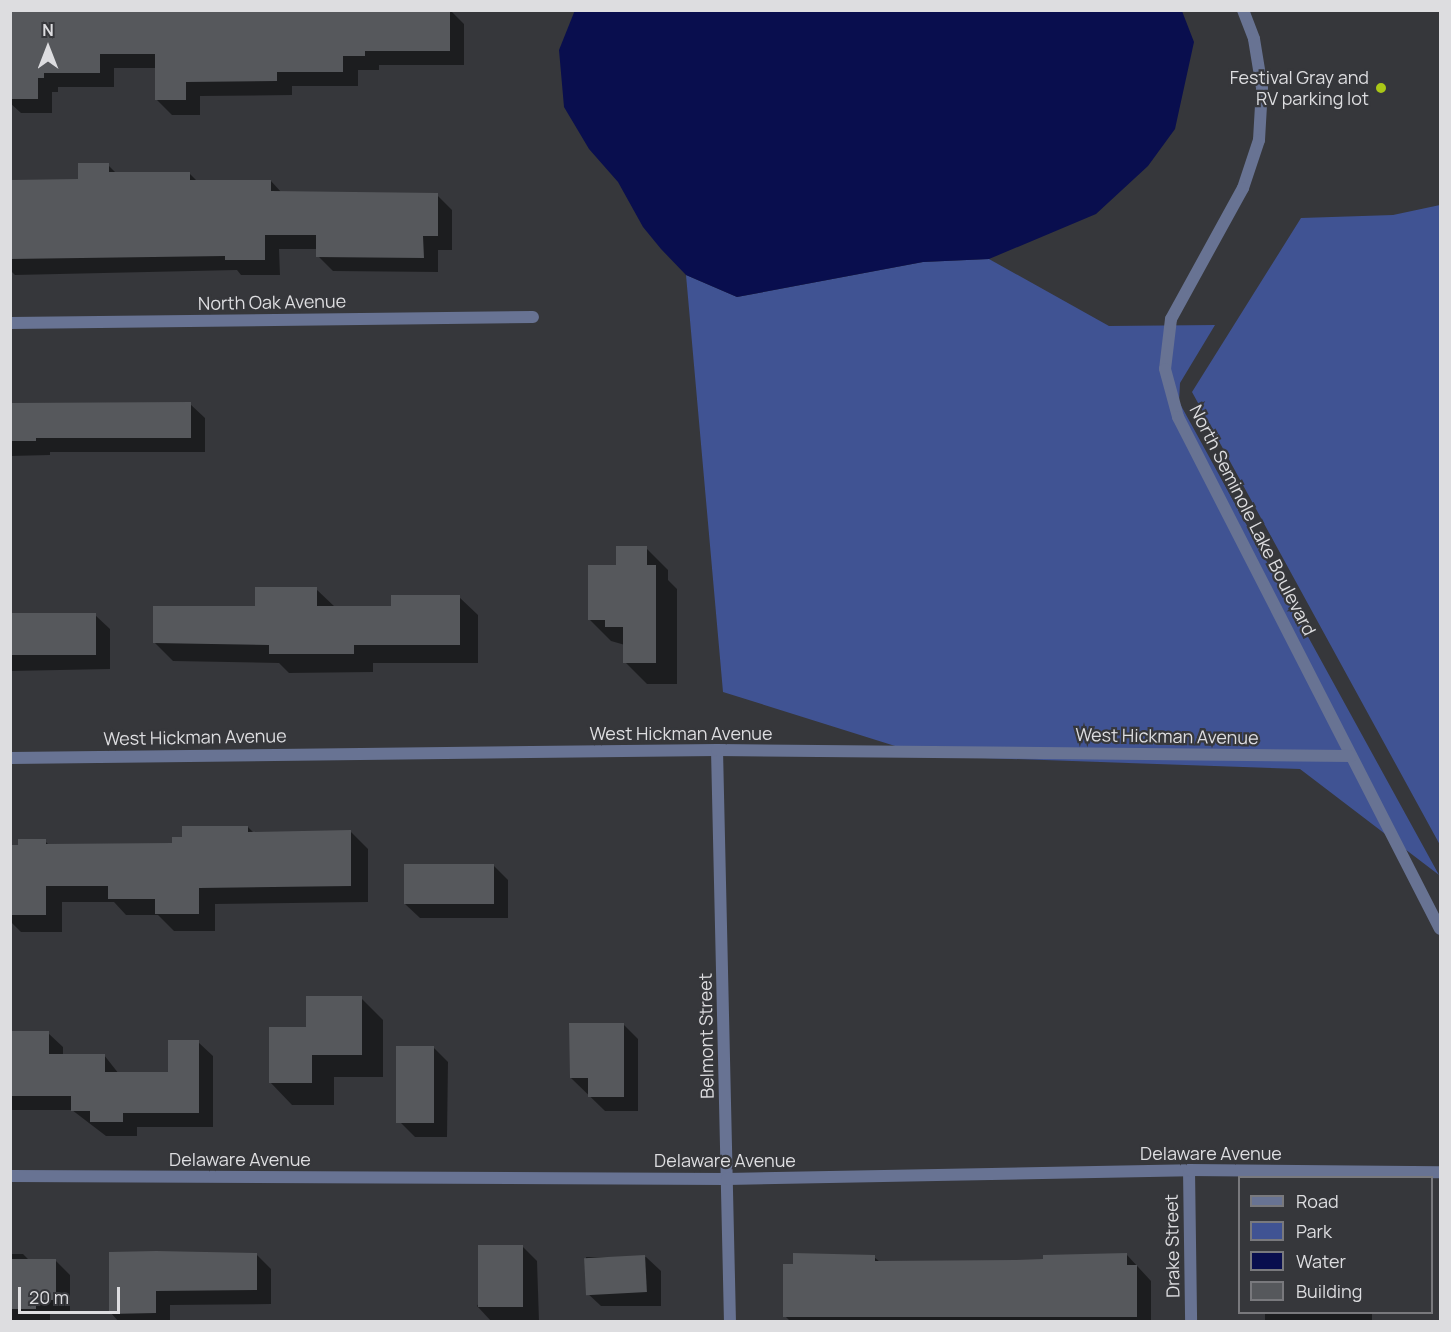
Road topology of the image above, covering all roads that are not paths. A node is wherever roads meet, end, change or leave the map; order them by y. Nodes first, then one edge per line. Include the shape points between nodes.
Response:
1 (1243, 10) edge
2 (533, 317) dead end
3 (10, 323) edge
4 (717, 750) junction
5 (1351, 756) junction
6 (10, 758) edge
7 (1440, 928) edge
8 (1190, 1170) junction
9 (1440, 1172) edge
10 (10, 1176) edge
11 (727, 1179) junction
12 (730, 1322) edge
13 (1191, 1322) edge

1 - 5 street, North Seminole Lake Boulevard via 1254,39 1262,88 1258,140 1243,188 1171,319 1165,369 1178,417
2 - 3 street, North Oak Avenue
4 - 5 street, West Hickman Avenue
4 - 6 street, West Hickman Avenue
4 - 11 street, Belmont Street
5 - 7 street, North Seminole Lake Boulevard
8 - 9 street, Delaware Avenue
8 - 11 street, Delaware Avenue
8 - 13 street, Drake Street
10 - 11 street, Delaware Avenue
11 - 12 street, Belmont Street

